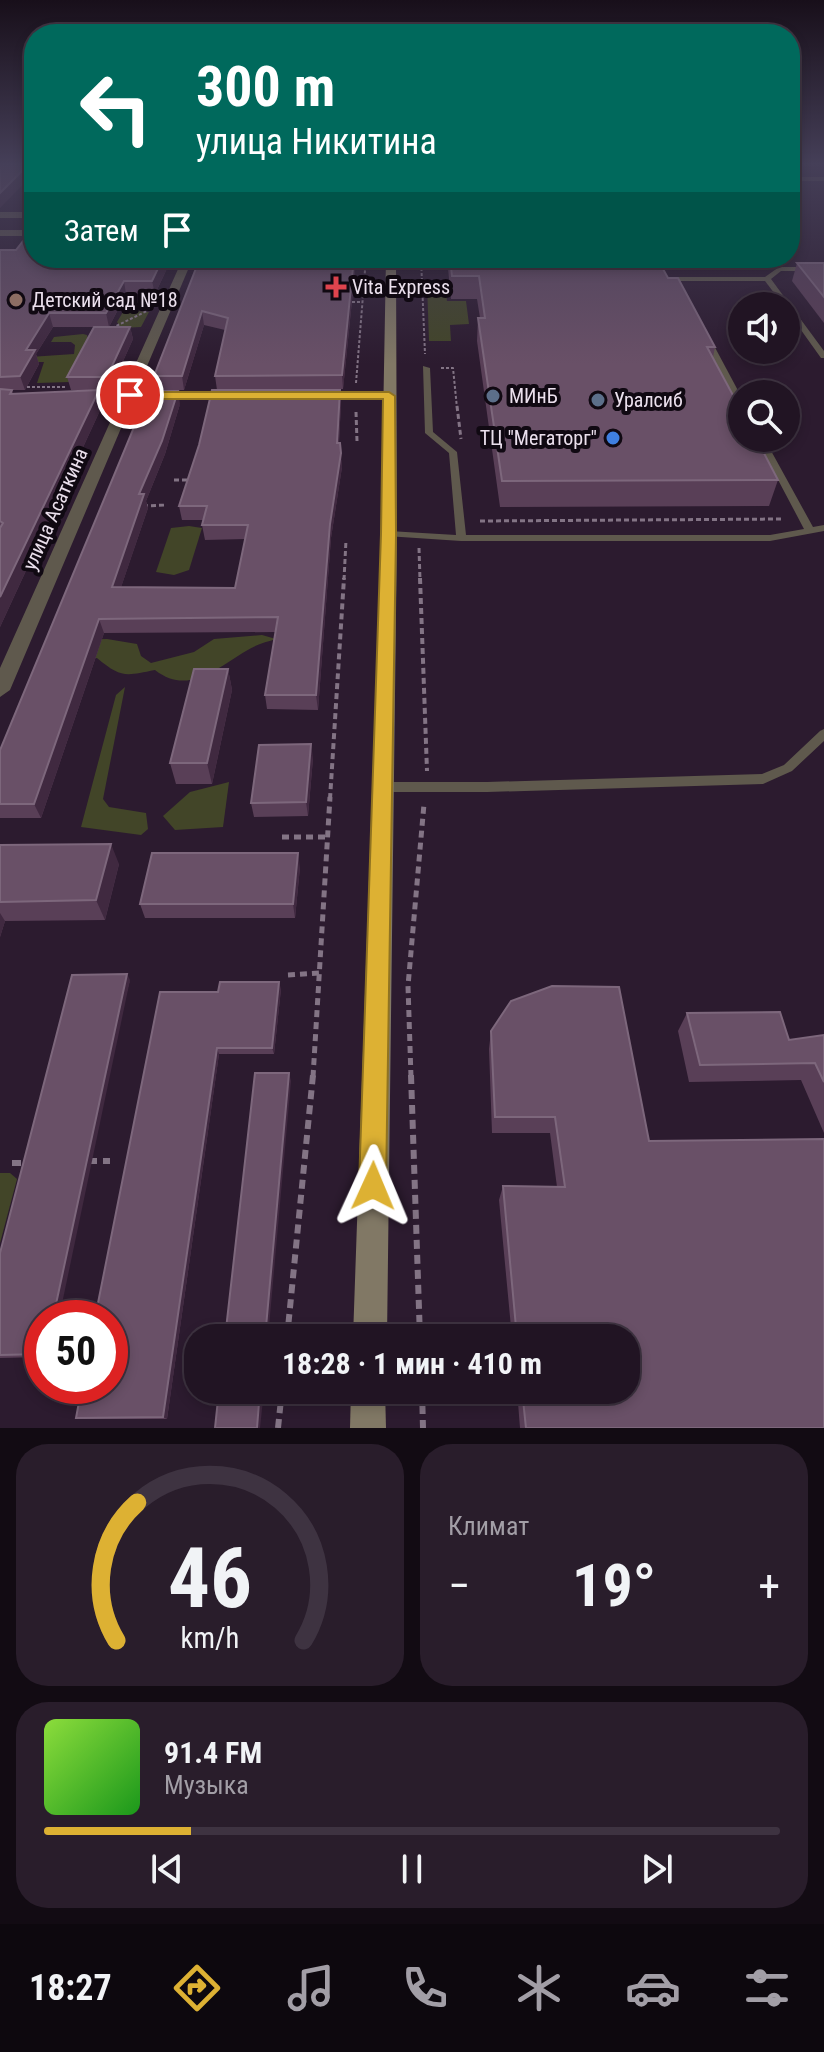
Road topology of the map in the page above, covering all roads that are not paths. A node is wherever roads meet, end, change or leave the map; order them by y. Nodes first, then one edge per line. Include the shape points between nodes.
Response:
1 (0, 233) edge
2 (24, 233) edge
3 (184, 268) edge
4 (391, 268) edge
5 (824, 269) edge
6 (767, 279) junction
7 (686, 301) edge
8 (703, 332) edge
9 (824, 356) edge
10 (426, 368) road end
11 (729, 380) edge
12 (130, 395) junction
13 (58, 396) edge
14 (254, 396) edge
15 (296, 396) edge
16 (389, 396) junction
17 (768, 452) edge
18 (824, 528) edge
19 (810, 530) junction
20 (389, 534) junction
21 (461, 538) junction
22 (0, 690) edge
23 (824, 734) edge
24 (382, 787) junction
25 (370, 1324) edge
26 (368, 1404) edge
27 (368, 1428) edge

1 - 2 street
3 - 12 street, улица Асаткина
4 - 16 main road
5 - 6 lane via 779,269
6 - 7 lane via 674,279
6 - 9 lane
8 - 11 lane
10 - 21 lane via 429,433 453,452
12 - 13 street
12 - 14 street
12 - 22 street, улица Асаткина
15 - 16 street
16 - 20 main road
17 - 19 lane
18 - 19 lane
19 - 21 lane via 770,538
20 - 21 lane
20 - 24 main road
23 - 24 lane via 788,768 763,779
24 - 25 main road
26 - 27 main road

